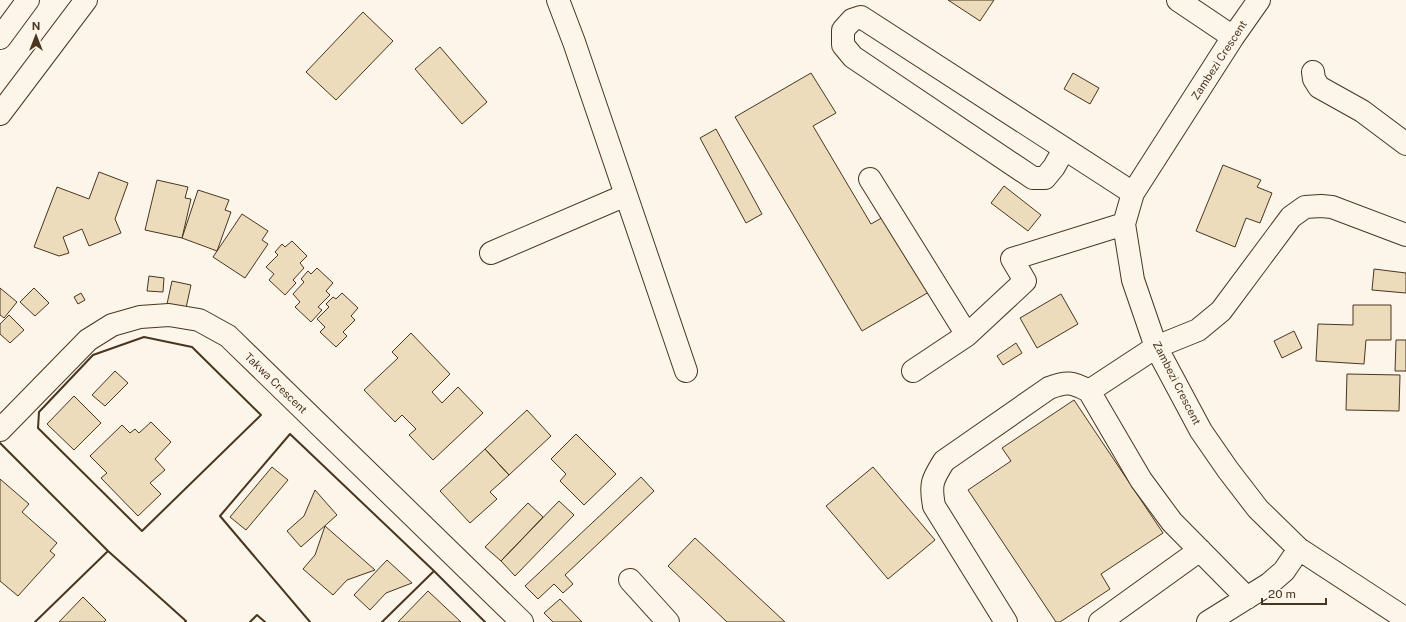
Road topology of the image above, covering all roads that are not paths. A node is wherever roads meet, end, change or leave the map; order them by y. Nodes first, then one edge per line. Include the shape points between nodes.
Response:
1 (28, 0) edge
2 (86, 0) edge
3 (558, 0) edge
4 (1178, 0) edge
5 (1259, 0) edge
6 (1233, 37) junction
7 (0, 38) edge
8 (1313, 72) dead end
9 (0, 114) edge
10 (1406, 144) edge
11 (1064, 149) junction
12 (870, 179) dead end
13 (1133, 193) junction
14 (626, 195) junction
15 (1124, 224) junction
16 (1406, 235) edge
17 (491, 253) dead end
18 (967, 335) junction
19 (1156, 347) junction
20 (686, 371) dead end
21 (912, 371) dead end
22 (1089, 391) junction
23 (0, 430) edge
24 (1200, 550) junction
25 (1299, 550) junction
26 (630, 580) dead end
27 (1247, 598) junction
28 (1406, 619) edge
29 (522, 622) edge
30 (668, 622) edge
31 (1006, 622) edge
32 (1100, 622) edge
33 (1208, 622) edge

1 - 7 street
2 - 9 street
3 - 14 street
4 - 6 street
5 - 6 street, Zambezi Crescent
6 - 13 street, Zambezi Crescent
8 - 10 street via 1319,87 1362,111
11 - 11 street via 861,17 852,20 843,30 842,45 853,57 1033,178 1045,178
11 - 13 street
12 - 18 street
13 - 15 street, Zambezi Crescent
14 - 17 street
14 - 20 street
15 - 18 street via 1012,259 1025,282
15 - 19 street, Zambezi Crescent via 1133,280
16 - 19 street via 1332,207 1305,207 1291,217 1221,311 1198,330
18 - 21 street
19 - 22 street
19 - 25 street, Zambezi Crescent via 1201,431 1228,470 1258,509
22 - 24 street via 1141,480 1172,522
22 - 31 street via 1075,384 1063,382 1049,388 944,461 936,474 931,489 934,506
23 - 29 street, Takwa Crescent via 88,340 112,325 140,317 169,315 199,320 228,336
24 - 27 street
24 - 32 street
25 - 27 street via 1284,571
25 - 28 street, Zambezi Crescent
26 - 30 street
27 - 33 street

